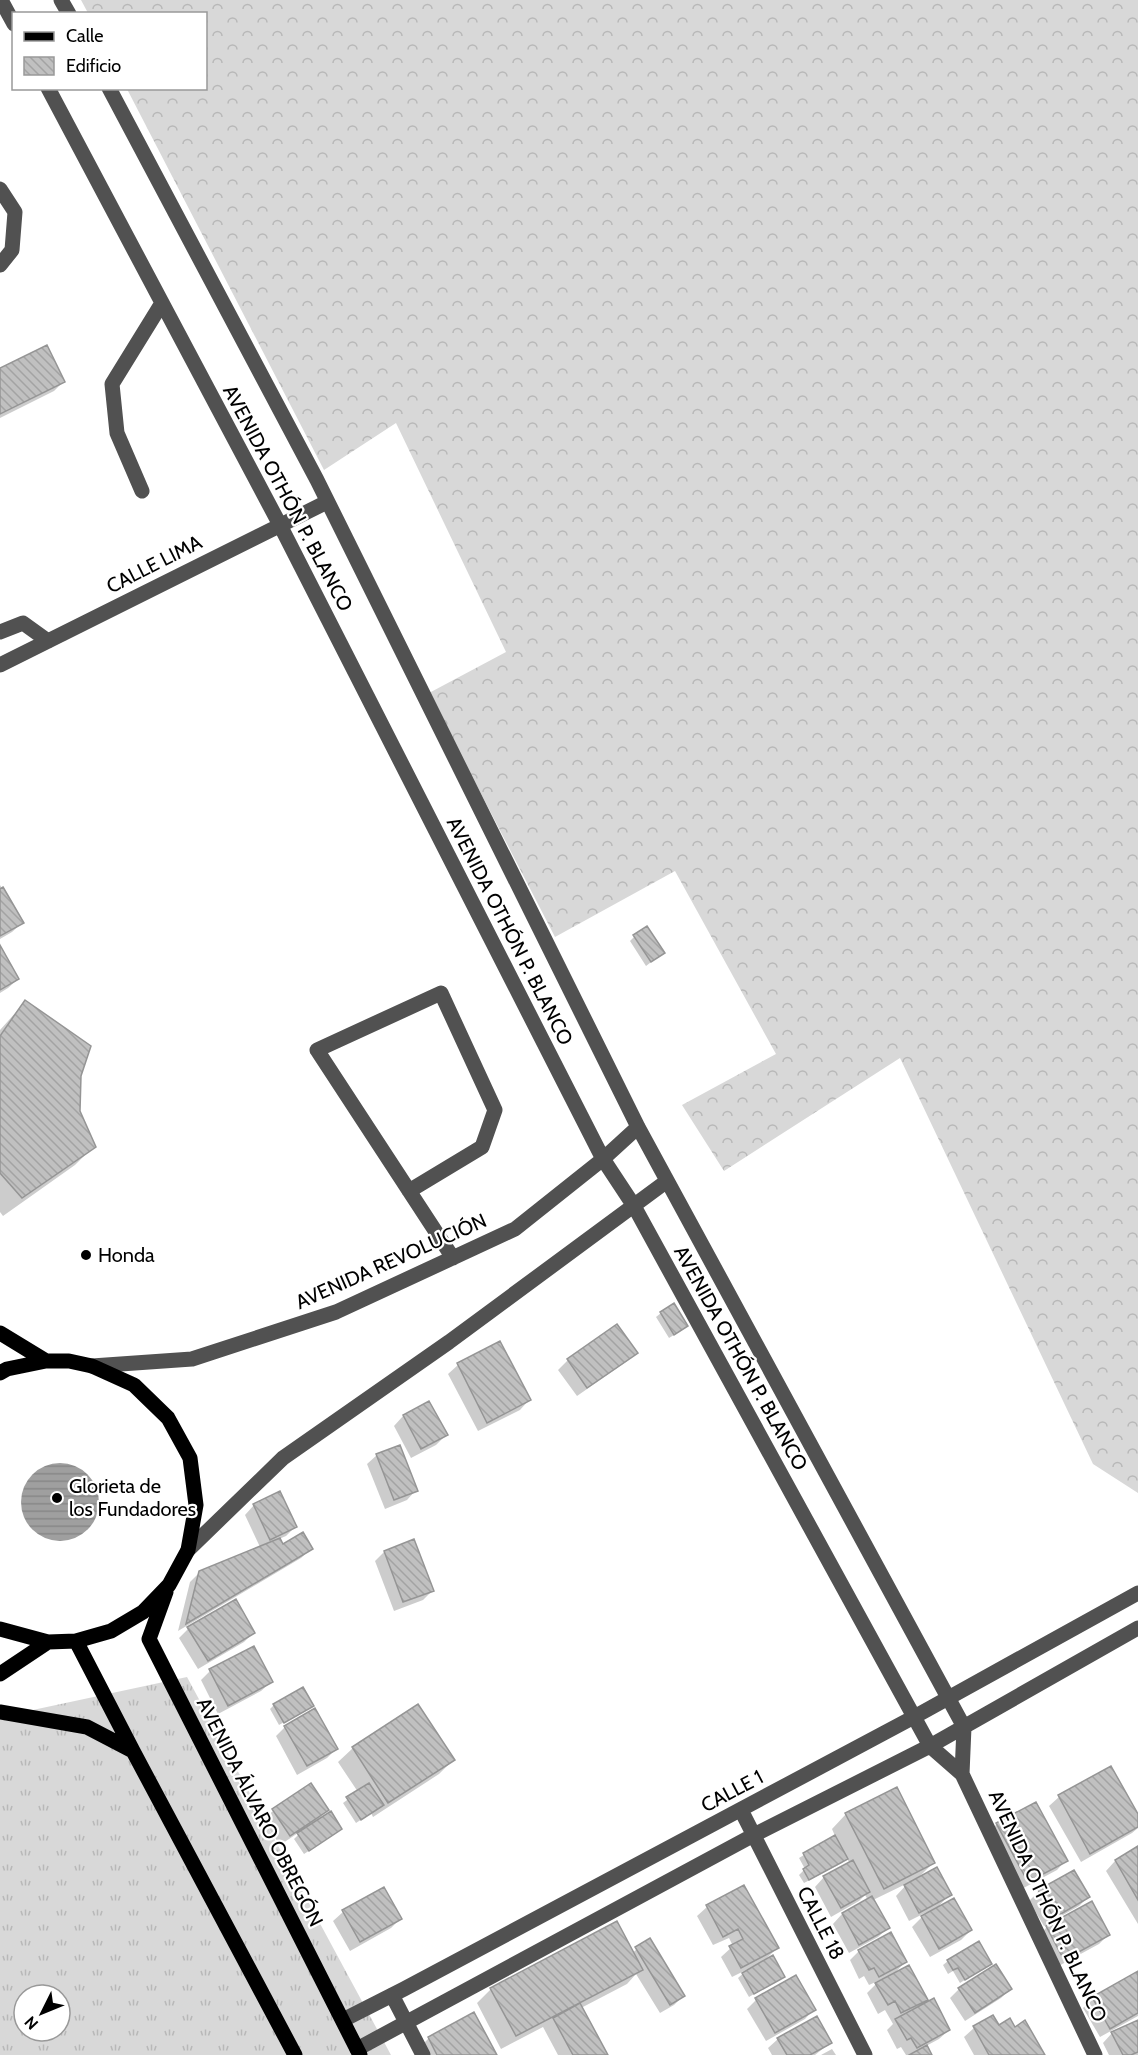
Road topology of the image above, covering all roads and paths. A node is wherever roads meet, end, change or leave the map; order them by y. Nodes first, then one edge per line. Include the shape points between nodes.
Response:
1 (1, 0) edge
2 (12, 20) edge
3 (49, 90) edge
4 (110, 90) edge
5 (0, 189) edge
6 (0, 265) edge
7 (162, 303) junction
8 (142, 491) dead end
9 (327, 501) junction
10 (280, 525) junction
11 (0, 632) edge
12 (48, 641) junction
13 (0, 665) edge
14 (638, 1127) junction
15 (603, 1159) junction
16 (667, 1181) junction
17 (409, 1191) junction
18 (634, 1206) junction
19 (453, 1258) junction
20 (0, 1333) edge
21 (46, 1361) junction
22 (92, 1366) junction
23 (0, 1373) edge
24 (188, 1551) junction
25 (169, 1586) junction
26 (1138, 1593) edge
27 (1138, 1628) edge
28 (0, 1629) edge
29 (76, 1641) junction
30 (48, 1642) junction
31 (0, 1674) edge
32 (949, 1697) junction
33 (0, 1712) edge
34 (914, 1718) junction
35 (964, 1727) junction
36 (930, 1746) junction
37 (132, 1751) junction
38 (962, 1774) junction
39 (741, 1810) junction
40 (753, 1836) junction
41 (392, 1995) junction
42 (343, 2020) junction
43 (406, 2023) junction
44 (358, 2052) edge
45 (295, 2055) edge
46 (423, 2055) edge
47 (865, 2055) edge
48 (1095, 2055) edge

1 - 2 street
3 - 7 street, AVENIDA OTHÓN P. BLANCO
4 - 9 street, AVENIDA OTHÓN P. BLANCO
5 - 6 street via 15,212 12,250
7 - 8 street via 111,384 117,433
7 - 10 street, AVENIDA OTHÓN P. BLANCO
9 - 10 street, CALLE LIMA
9 - 14 street, AVENIDA OTHÓN P. BLANCO
10 - 12 street, CALLE LIMA
10 - 15 street, AVENIDA OTHÓN P. BLANCO
11 - 12 street via 23,623
12 - 13 street, CALLE LIMA
14 - 15 street, AVENIDA REVOLUCIÓN
14 - 16 street, AVENIDA OTHÓN P. BLANCO
15 - 18 street, AVENIDA OTHÓN P. BLANCO
15 - 19 street, AVENIDA REVOLUCIÓN via 515,1229
16 - 18 street
16 - 32 street, AVENIDA OTHÓN P. BLANCO
17 - 17 street via 317,1050 441,993 495,1110 482,1147
17 - 19 street
18 - 24 street via 283,1458
18 - 34 street, AVENIDA OTHÓN P. BLANCO
19 - 22 street, AVENIDA REVOLUCIÓN via 336,1312 192,1359
20 - 21 main road, AVENIDA ÁLVARO OBREGÓN
21 - 22 main road, AVENIDA ÁLVARO OBREGÓN
21 - 23 main road, AVENIDA ÁLVARO OBREGÓN
22 - 24 main road, AVENIDA ÁLVARO OBREGÓN via 134,1385 168,1418 190,1458 196,1505
24 - 25 main road, AVENIDA ÁLVARO OBREGÓN
25 - 29 main road, AVENIDA ÁLVARO OBREGÓN via 143,1612 111,1631
25 - 42 main road, AVENIDA ÁLVARO OBREGÓN via 149,1640
26 - 32 street, CALLE 1
27 - 35 street
28 - 30 main road, AVENIDA ÁLVARO OBREGÓN
29 - 30 main road, AVENIDA ÁLVARO OBREGÓN
29 - 37 main road
30 - 31 main road
32 - 34 street, CALLE 1
32 - 35 street, AVENIDA OTHÓN P. BLANCO
33 - 37 main road via 87,1727
34 - 36 street, AVENIDA OTHÓN P. BLANCO
34 - 39 street, CALLE 1
35 - 36 street
35 - 38 street, AVENIDA OTHÓN P. BLANCO
36 - 38 street, AVENIDA OTHÓN P. BLANCO
36 - 40 street
37 - 45 main road
38 - 48 street, AVENIDA OTHÓN P. BLANCO
39 - 40 street, CALLE 18
39 - 41 street, CALLE 1
40 - 43 street
40 - 47 street, CALLE 18
41 - 42 street, CALLE 1
41 - 43 street
42 - 44 main road, AVENIDA ÁLVARO OBREGÓN
43 - 44 street
43 - 46 street

